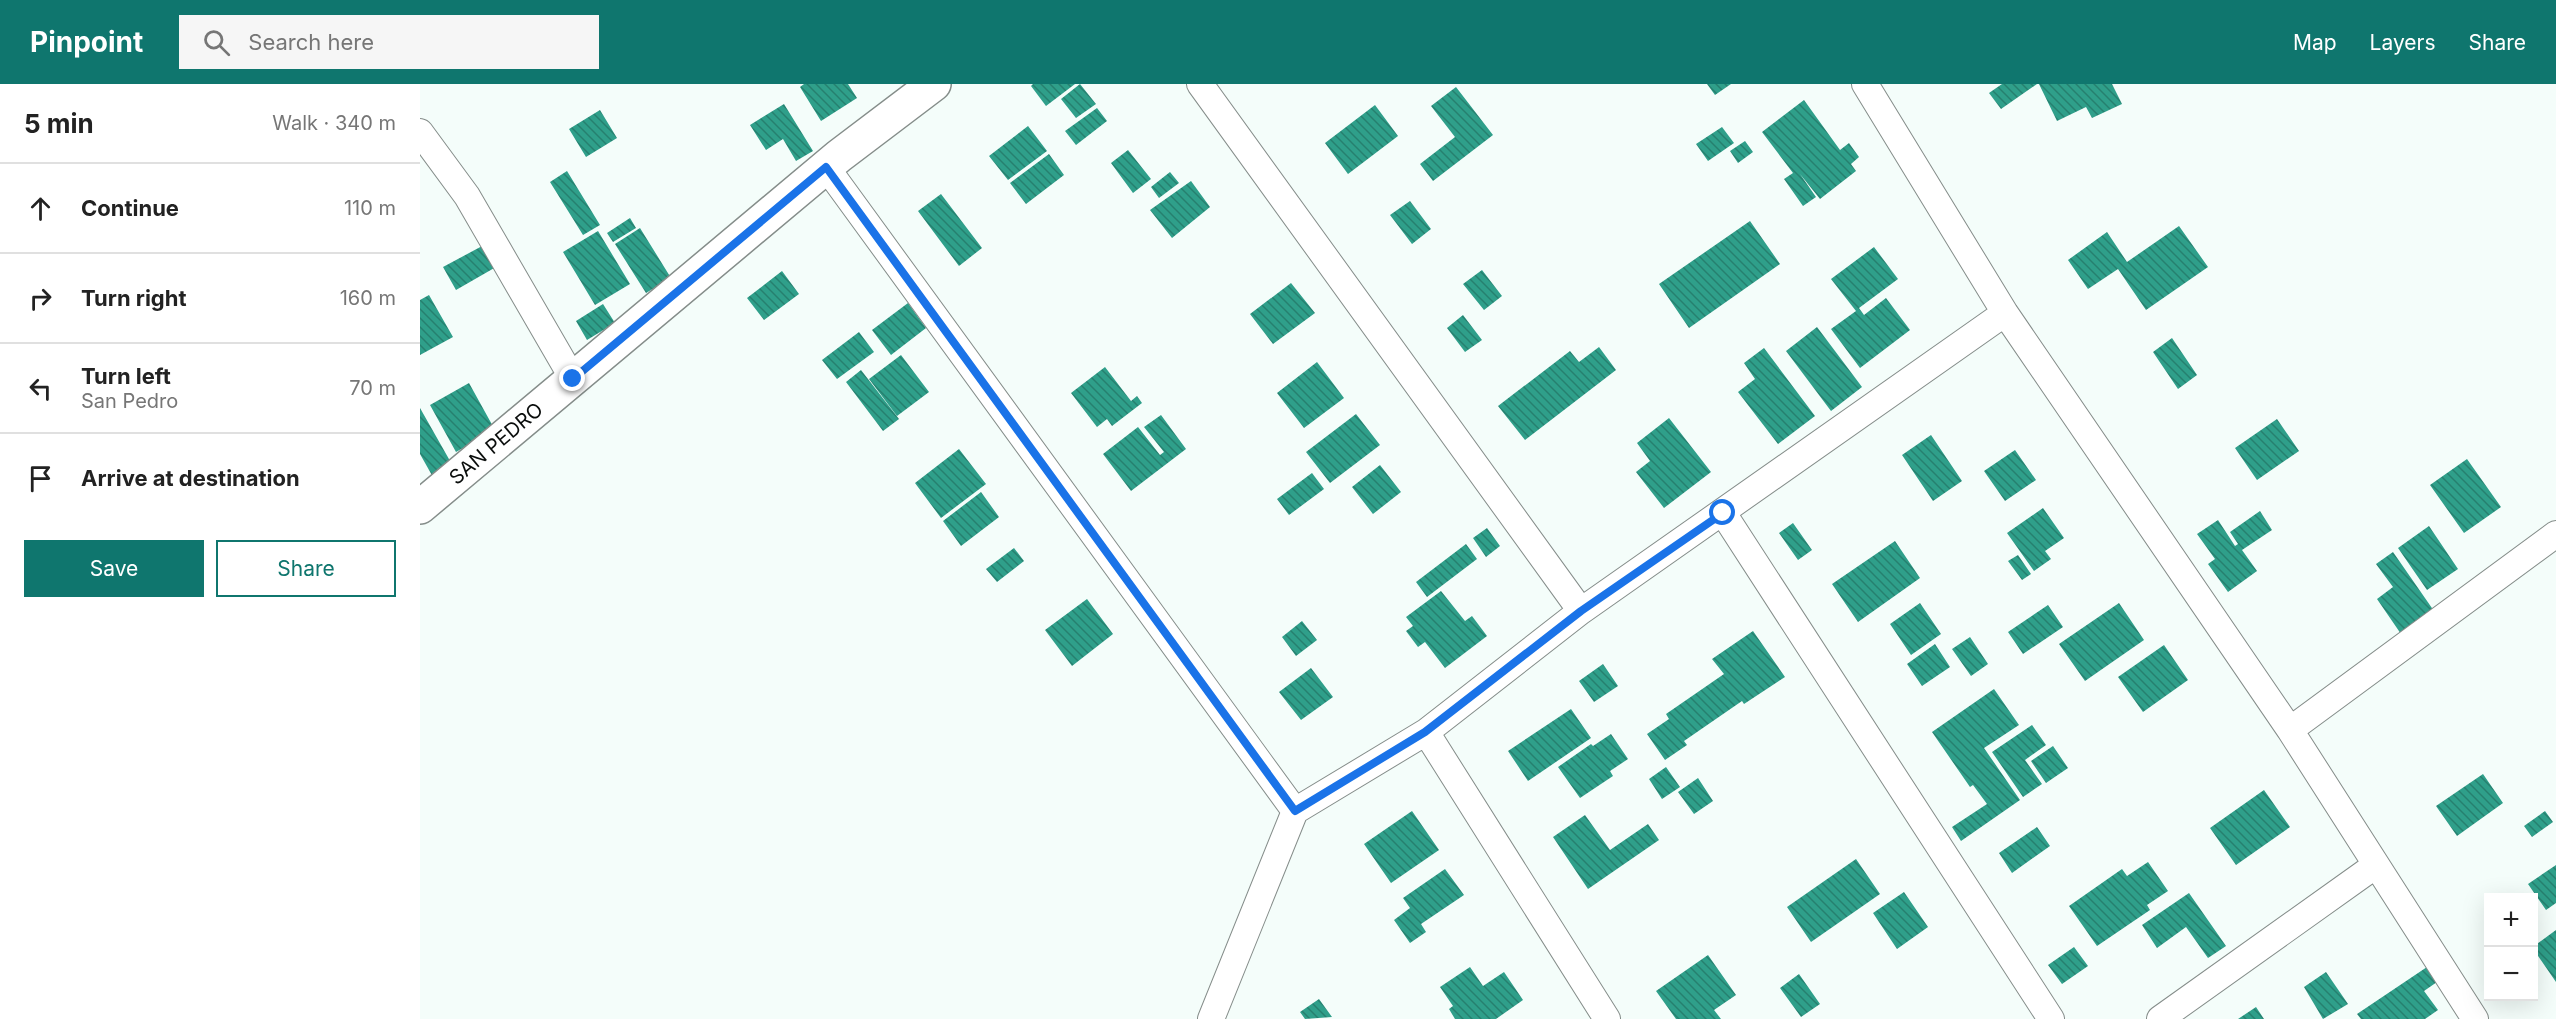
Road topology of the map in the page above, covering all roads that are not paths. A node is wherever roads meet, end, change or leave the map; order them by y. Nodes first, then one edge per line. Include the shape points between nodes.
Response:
1 (1200, 84) edge
2 (1865, 84) edge
3 (918, 89) edge
4 (420, 132) edge
5 (826, 167) junction
6 (2005, 313) junction
7 (573, 379) junction
8 (420, 507) edge
9 (1723, 513) junction
10 (2556, 534) edge
11 (1581, 611) junction
12 (2290, 730) junction
13 (1425, 732) junction
14 (1295, 811) junction
15 (2376, 865) junction
16 (1211, 1019) edge
17 (1607, 1019) edge
18 (2051, 1019) edge
19 (2160, 1019) edge
20 (2475, 1019) edge

1 - 11 street
2 - 6 street
3 - 5 main road, SAN PEDRO
4 - 7 street via 467,196
5 - 7 main road, SAN PEDRO
5 - 14 street
6 - 9 street
6 - 12 street
7 - 8 main road, SAN PEDRO
9 - 11 street
9 - 18 street
10 - 12 street
11 - 13 street
12 - 15 street
13 - 14 street
13 - 17 street
14 - 16 street
15 - 19 street
15 - 20 street

